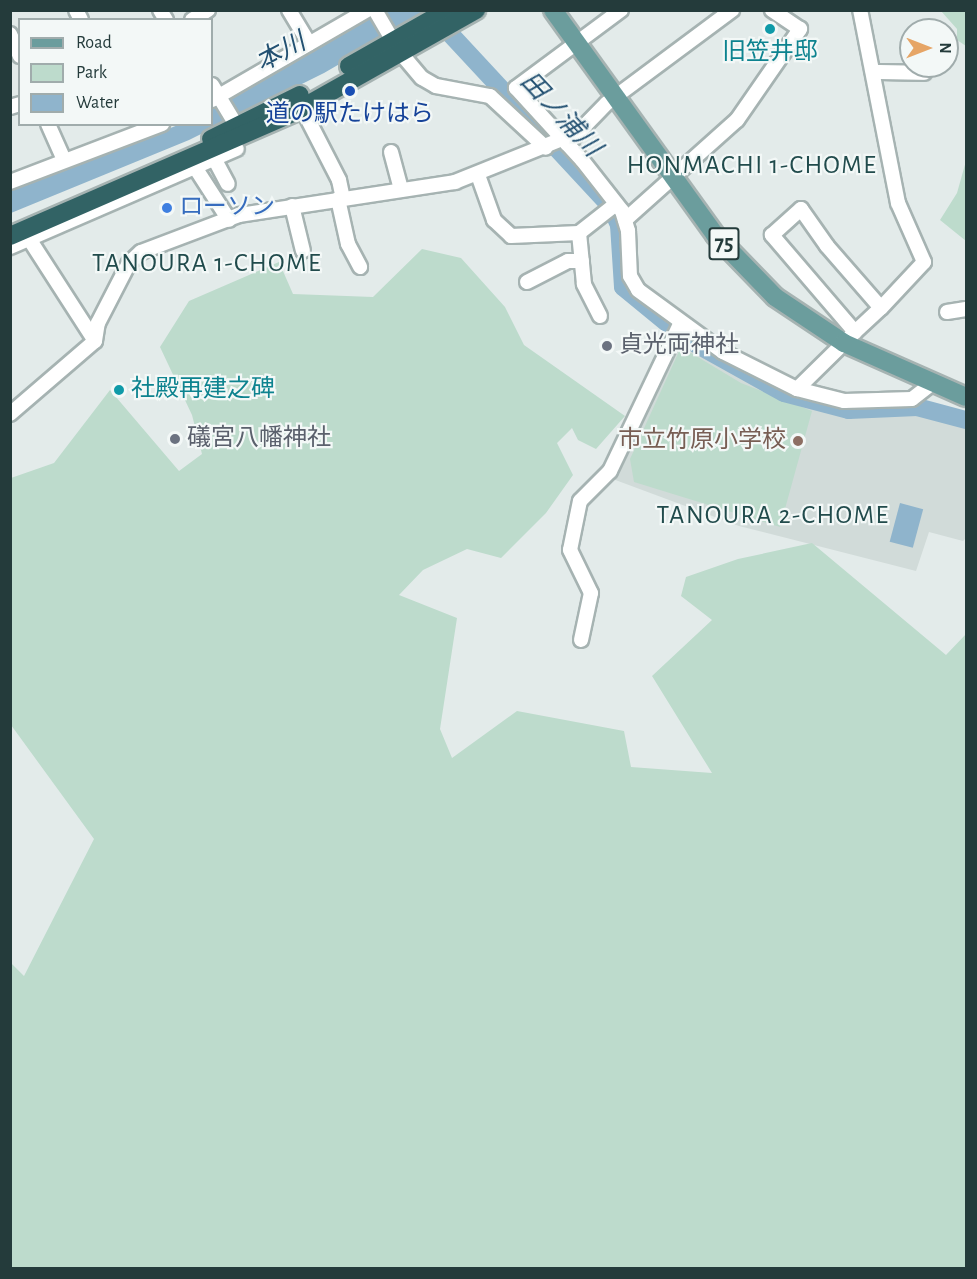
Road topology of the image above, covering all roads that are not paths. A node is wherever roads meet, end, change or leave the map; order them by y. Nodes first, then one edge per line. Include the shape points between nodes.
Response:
1 (290, 10) edge
2 (476, 10) edge
3 (553, 10) edge
4 (621, 10) edge
5 (732, 10) edge
6 (860, 10) edge
7 (373, 11) edge
8 (781, 13) edge
9 (452, 17) edge
10 (10, 34) edge
11 (394, 42) junction
12 (309, 43) junction
13 (576, 44) junction
14 (18, 52) edge
15 (874, 72) junction
16 (899, 72) edge
17 (216, 95) edge
18 (616, 97) junction
19 (302, 108) junction
20 (49, 126) edge
21 (157, 126) edge
22 (238, 133) junction
23 (557, 144) junction
24 (390, 152) dead end
25 (64, 160) junction
26 (191, 160) junction
27 (215, 160) junction
28 (478, 175) junction
29 (674, 179) junction
30 (10, 183) edge
31 (228, 184) dead end
32 (401, 190) junction
33 (341, 199) junction
34 (616, 204) junction
35 (292, 206) junction
36 (230, 220) junction
37 (625, 220) junction
38 (19, 232) edge
39 (579, 233) junction
40 (10, 247) edge
41 (303, 251) dead end
42 (582, 261) junction
43 (360, 267) dead end
44 (528, 282) dead end
45 (881, 308) junction
46 (966, 309) edge
47 (947, 312) dead end
48 (600, 316) dead end
49 (677, 329) junction
50 (850, 337) junction
51 (94, 341) junction
52 (931, 384) junction
53 (797, 389) junction
54 (966, 397) edge
55 (10, 414) edge
56 (581, 640) dead end

1 - 12 street
2 - 9 highway
3 - 13 main road, 75
4 - 13 street
5 - 18 street
6 - 15 street
7 - 11 street
7 - 12 street
8 - 29 street via 800,29 736,120
9 - 11 highway
10 - 14 street
11 - 19 highway
11 - 22 highway
11 - 23 street via 422,78 436,86 490,96
12 - 17 street
13 - 18 main road, 75
13 - 23 street via 516,88
15 - 16 street
15 - 45 street via 898,203 924,262
17 - 22 street
18 - 23 street
18 - 29 main road, 75
19 - 22 highway
19 - 33 street via 339,180
20 - 25 street
21 - 25 street
22 - 26 highway
22 - 27 street
23 - 28 street
23 - 34 street
24 - 32 street
25 - 30 street
26 - 27 street
26 - 36 street
26 - 38 highway
27 - 31 street
28 - 32 street
28 - 39 street via 494,220 512,236
29 - 37 street
29 - 50 main road, 75 via 714,234 775,297
32 - 33 street
33 - 35 street
33 - 43 street via 348,244
34 - 37 street
34 - 39 street
35 - 36 street
35 - 41 street
36 - 51 street via 141,252 129,263 98,323
37 - 49 street via 633,283
38 - 40 street
38 - 51 street
39 - 42 street
42 - 44 street via 568,261
42 - 48 street via 584,284
45 - 50 street
45 - 50 street via 826,246 801,209 772,235
46 - 47 street
49 - 53 street
49 - 56 street via 610,471 580,501 570,550 591,593
50 - 52 main road, 75
50 - 53 street
51 - 55 street
52 - 53 street via 912,399 844,400
52 - 54 main road, 75

